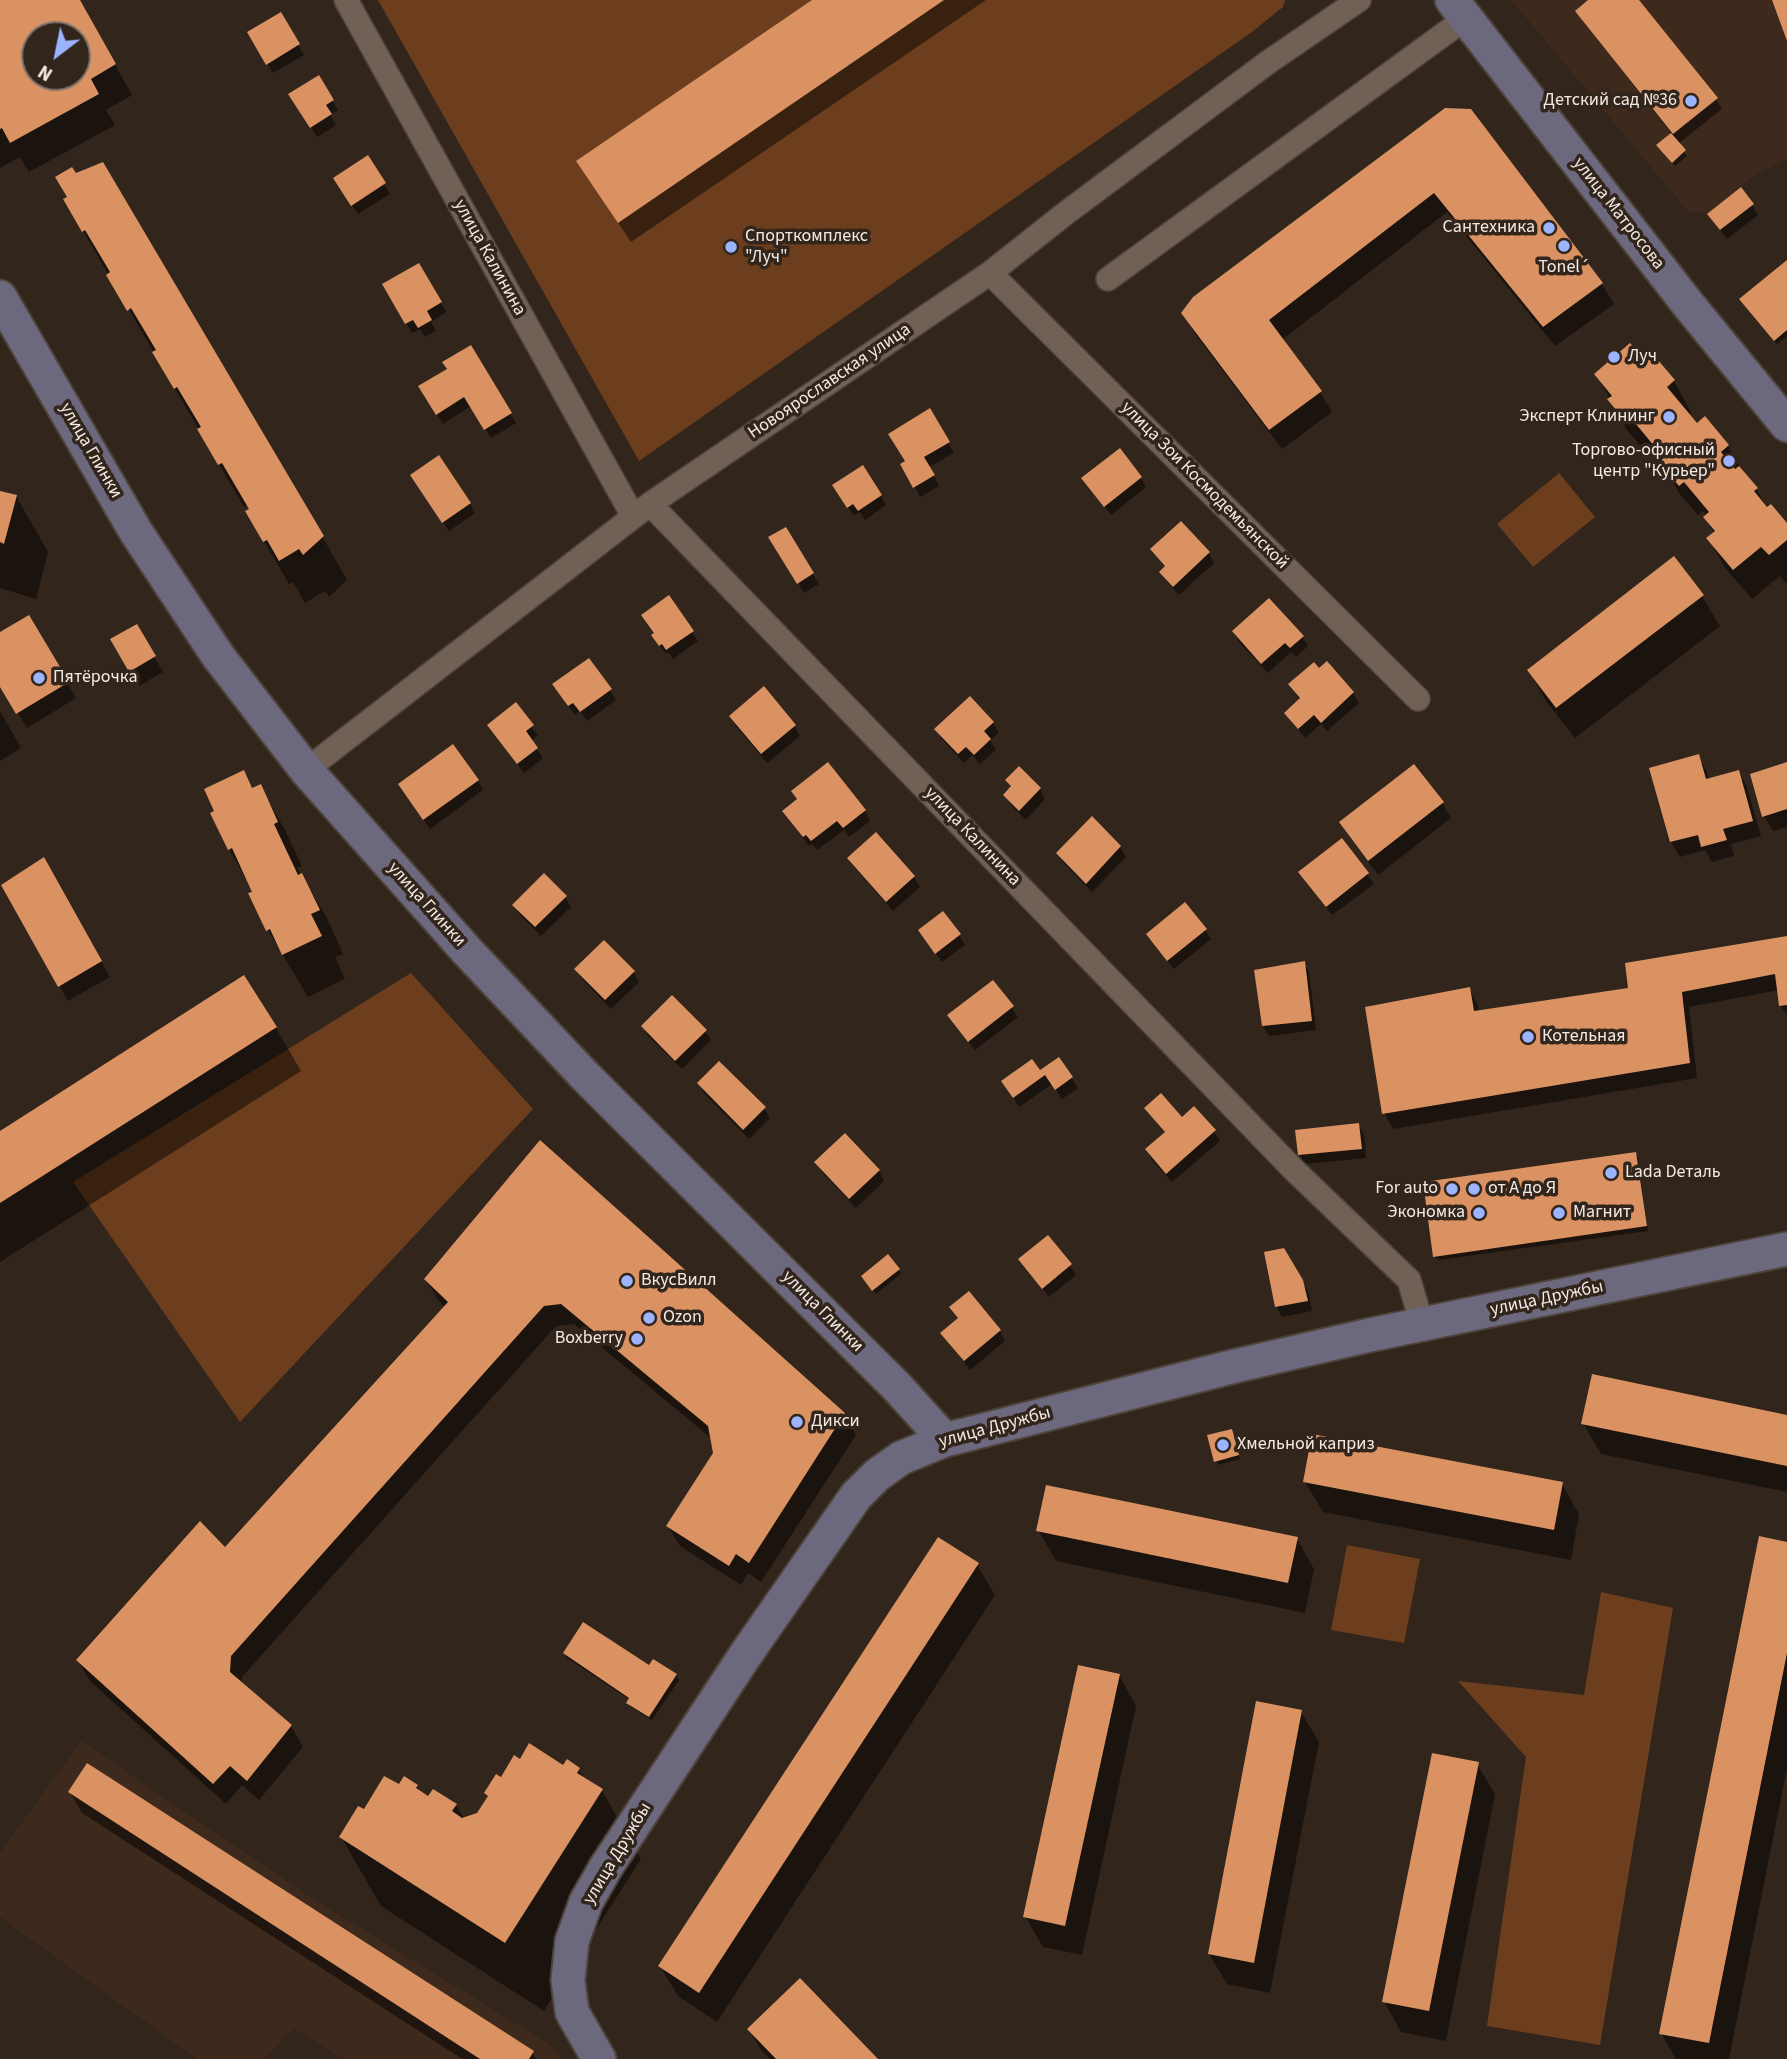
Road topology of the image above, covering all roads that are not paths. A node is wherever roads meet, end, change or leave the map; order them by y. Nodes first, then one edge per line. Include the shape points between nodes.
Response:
1 (345, 0) edge
2 (1359, 0) edge
3 (1459, 9) edge
4 (990, 273) junction
5 (1108, 279) dead end
6 (0, 297) edge
7 (1787, 425) edge
8 (641, 510) junction
9 (1418, 699) dead end
10 (306, 770) junction
11 (1787, 1249) edge
12 (1422, 1324) junction
13 (945, 1440) junction
14 (599, 2059) edge

1 - 8 street, улица Калинина
2 - 4 street, Новоярославская улица via 1267,63
3 - 5 street
3 - 7 street, улица Матросова
4 - 8 street, Новоярославская улица
4 - 9 street, улица Зои Космодемьянской
6 - 10 street, улица Глинки via 136,532 218,656
8 - 10 street, Новоярославская улица
8 - 12 street, улица Калинина via 1294,1170 1409,1280
10 - 13 street, улица Глинки via 586,1077
11 - 12 street, улица Дружбы
12 - 13 street, улица Дружбы
13 - 14 street, улица Дружбы via 901,1458 856,1496 746,1654 586,1902 572,1941 568,1980 572,2012

